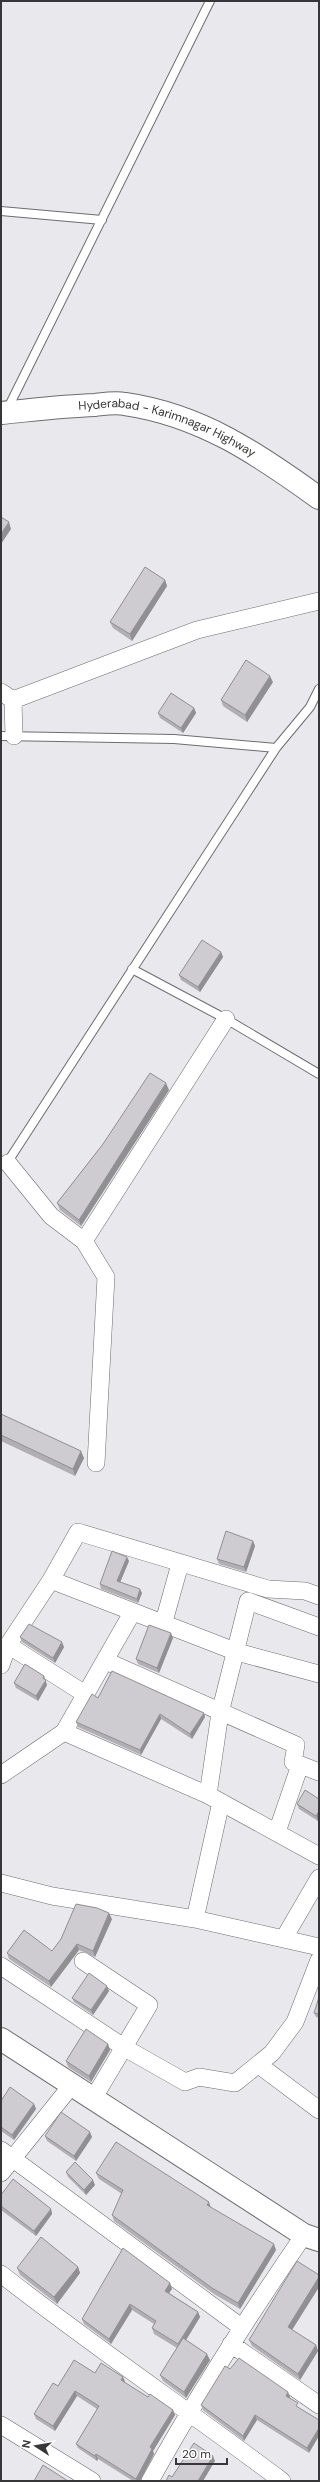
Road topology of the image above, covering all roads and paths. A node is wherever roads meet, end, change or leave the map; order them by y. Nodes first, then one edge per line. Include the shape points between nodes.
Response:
1 (210, 1) edge
2 (1, 212) edge
3 (102, 220) junction
4 (3, 413) edge
5 (319, 498) edge
6 (319, 601) edge
7 (319, 689) edge
8 (7, 696) edge
9 (7, 736) edge
10 (276, 748) junction
11 (132, 969) junction
12 (226, 1019) junction
13 (319, 1074) edge
14 (3, 1165) edge
15 (84, 1241) junction
16 (96, 1463) dead end
17 (180, 1564) junction
18 (51, 1580) junction
19 (319, 1596) edge
20 (132, 1614) junction
21 (163, 1625) junction
22 (319, 1627) edge
23 (8, 1645) junction
24 (237, 1652) junction
25 (106, 1661) junction
26 (1, 1665) edge
27 (319, 1674) edge
28 (85, 1694) junction
29 (220, 1713) junction
30 (64, 1732) junction
31 (300, 1765) junction
32 (319, 1772) edge
33 (1, 1775) edge
34 (215, 1799) junction
35 (277, 1832) junction
36 (319, 1856) edge
37 (319, 1878) edge
38 (1, 1883) edge
39 (195, 1919) junction
40 (284, 1938) junction
41 (319, 1947) edge
42 (319, 1960) edge
43 (83, 1961) dead end
44 (1, 1966) edge
45 (1, 2039) edge
46 (125, 2048) junction
47 (259, 2065) junction
48 (71, 2086) junction
49 (93, 2099) junction
50 (319, 2110) edge
51 (7, 2154) edge
52 (1, 2173) edge
53 (311, 2238) edge
54 (1, 2274) edge
55 (241, 2327) junction
56 (230, 2344) junction
57 (319, 2405) edge
58 (189, 2411) junction
59 (1, 2425) edge
60 (92, 2481) edge
61 (150, 2481) edge
62 (282, 2481) edge

1 - 3 lane
2 - 3 lane
3 - 4 lane
4 - 5 main road, Hyderabad - Karimnagar Highway via 66,406 124,404 174,415 219,432
6 - 8 street via 197,630
7 - 10 lane via 310,707
8 - 9 street
9 - 10 lane via 174,739
10 - 11 lane
11 - 12 lane
11 - 14 lane
12 - 13 lane
12 - 15 street
14 - 15 street via 51,1216
15 - 16 street via 106,1277
17 - 18 street via 78,1532
17 - 19 street via 268,1589 305,1591
17 - 21 street
18 - 20 street
18 - 23 street
20 - 21 street
20 - 25 street
21 - 24 street
22 - 24 street via 248,1601
23 - 26 street
23 - 28 street
24 - 27 street
24 - 29 street
25 - 28 street
25 - 29 street
28 - 30 street
29 - 31 street via 296,1745 293,1762
29 - 34 street
30 - 33 street
30 - 34 street
31 - 32 street
31 - 35 street
34 - 35 street
34 - 39 street
35 - 36 street
37 - 40 street
38 - 39 street via 52,1896
39 - 40 street
40 - 41 street
42 - 47 street via 295,2022 272,2053
43 - 46 street via 148,2005
44 - 46 street
45 - 48 main road
46 - 47 street via 185,2082 199,2077 236,2083
46 - 49 street
47 - 50 street
48 - 49 main road
48 - 51 street
49 - 53 main road
51 - 52 street
51 - 55 street
53 - 55 street
54 - 58 street via 85,2340
55 - 56 street
56 - 57 street
56 - 58 street
58 - 61 street
58 - 62 street
59 - 60 street

